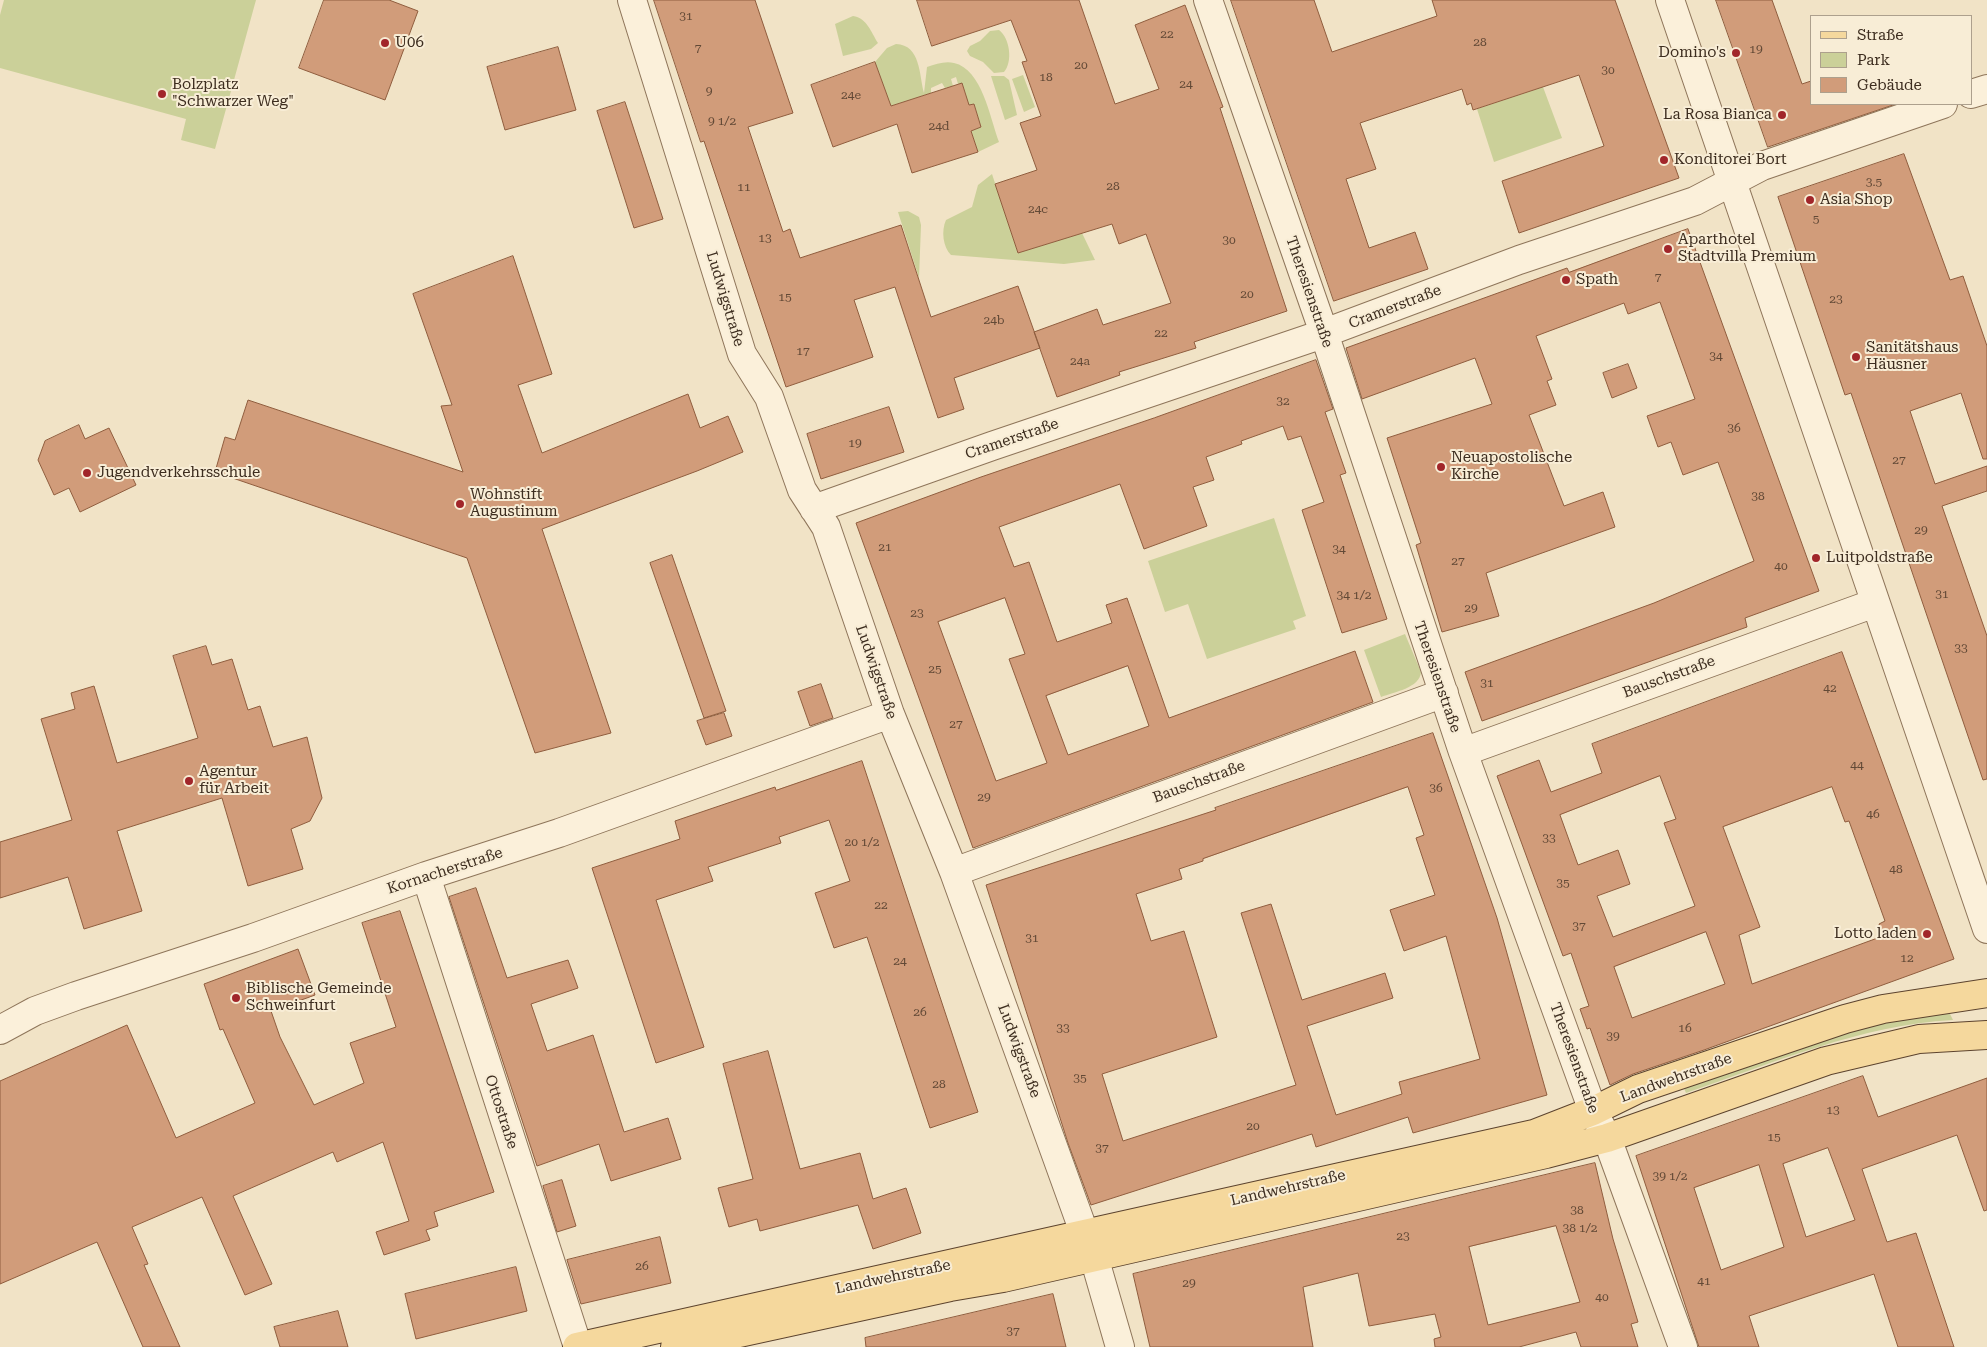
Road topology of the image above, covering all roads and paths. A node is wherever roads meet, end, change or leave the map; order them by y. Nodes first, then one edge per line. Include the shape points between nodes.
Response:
1 (632, 0) edge
2 (1208, 0) edge
3 (1670, 0) edge
4 (1987, 88) edge
5 (1972, 94) edge
6 (1940, 105) edge
7 (1732, 181) junction
8 (1324, 333) junction
9 (814, 509) junction
10 (1875, 603) junction
11 (1444, 693) junction
12 (890, 714) junction
13 (1463, 752) junction
14 (954, 872) junction
15 (426, 876) junction
16 (1987, 929) edge
17 (1987, 993) edge
18 (0, 1030) edge
19 (1987, 1035) edge
20 (1593, 1111) junction
21 (1607, 1138) junction
22 (1090, 1246) junction
23 (720, 1333) edge
24 (578, 1347) edge
25 (675, 1347) edge
26 (1120, 1347) edge
27 (1683, 1347) edge

1 - 9 street, Ludwigstraße via 742,354 770,397 802,490
2 - 8 street, Theresienstraße
3 - 7 street
4 - 5 street
6 - 7 street, Cramerstraße via 1762,166
7 - 8 street, Cramerstraße via 1695,201 1518,260
7 - 10 street
8 - 9 street, Cramerstraße
8 - 11 street, Theresienstraße
9 - 12 street, Ludwigstraße via 826,527
10 - 13 street, Bauschstraße
10 - 16 street
11 - 13 street, Theresienstraße
11 - 14 street, Bauschstraße
12 - 14 street, Ludwigstraße
12 - 15 street, Kornacherstraße via 559,833
13 - 20 street, Theresienstraße
14 - 22 street, Ludwigstraße
15 - 18 street, Kornacherstraße via 253,938 76,996 36,1011
15 - 24 street, Ottostraße
17 - 20 main road, Landwehrstraße via 1899,1006 1845,1019 1638,1089
19 - 21 main road, Landwehrstraße via 1920,1039 1826,1061
20 - 21 street, Theresienstraße
20 - 22 main road, Landwehrstraße via 1534,1134
21 - 22 main road, Landwehrstraße via 1546,1154
21 - 27 street, Theresienstraße
22 - 23 main road, Landwehrstraße via 1003,1278
22 - 26 street, Ludwigstraße
23 - 24 main road, Landwehrstraße
23 - 25 main road, Landwehrstraße

